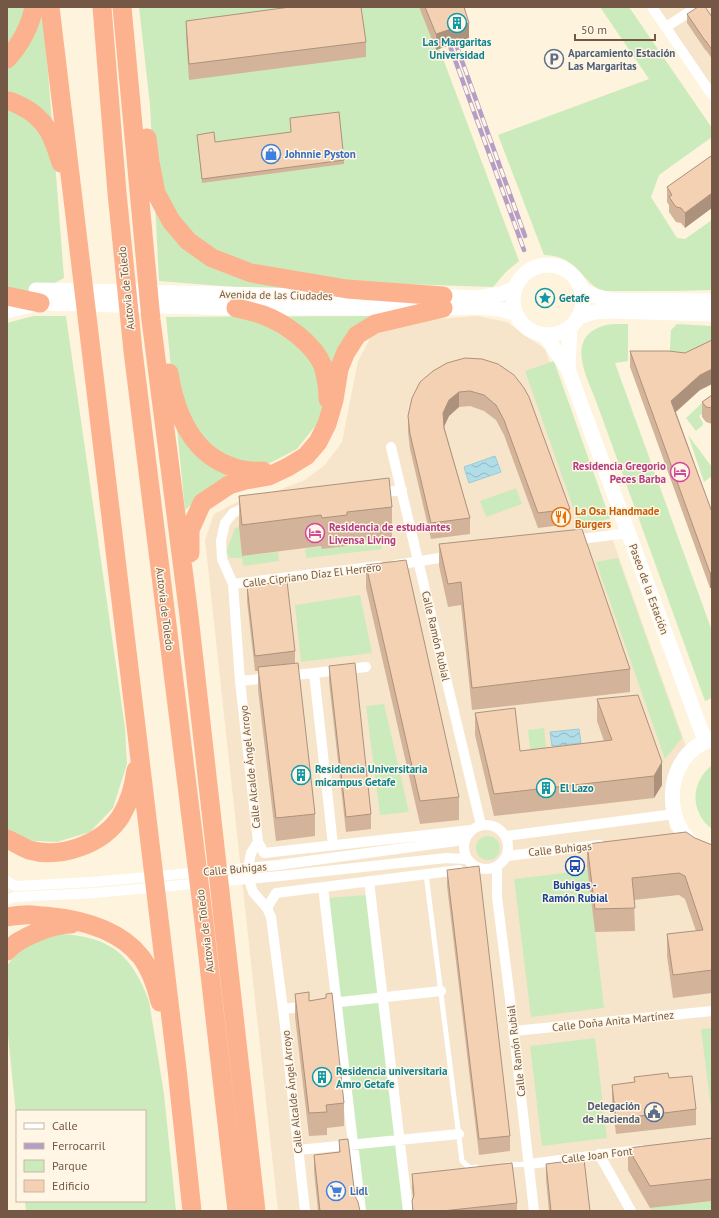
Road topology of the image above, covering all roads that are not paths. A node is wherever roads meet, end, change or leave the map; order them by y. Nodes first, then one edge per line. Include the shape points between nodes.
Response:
1 (34, 7) edge
2 (50, 7) edge
3 (102, 7) edge
4 (122, 7) edge
5 (652, 7) edge
6 (697, 7) edge
7 (666, 27) junction
8 (7, 59) edge
9 (712, 95) edge
10 (7, 101) edge
11 (74, 206) junction
12 (7, 286) edge
13 (514, 289) junction
14 (581, 290) junction
15 (7, 296) edge
16 (38, 297) junction
17 (712, 300) edge
18 (235, 301) junction
19 (443, 302) junction
20 (7, 311) edge
21 (515, 313) junction
22 (712, 314) edge
23 (151, 320) junction
24 (574, 322) junction
25 (545, 335) junction
26 (568, 369) junction
27 (328, 424) junction
28 (391, 447) dead end
29 (288, 467) junction
30 (402, 490) junction
31 (371, 494) edge
32 (257, 507) edge
33 (628, 533) junction
34 (567, 540) edge
35 (461, 554) edge
36 (419, 562) junction
37 (233, 584) junction
38 (189, 616) junction
39 (366, 667) dead end
40 (314, 673) junction
41 (240, 681) junction
42 (137, 734) junction
43 (708, 740) edge
44 (674, 814) junction
45 (481, 825) junction
46 (471, 830) junction
47 (506, 836) junction
48 (7, 839) edge
49 (464, 840) junction
50 (258, 842) junction
51 (611, 844) edge
52 (332, 845) junction
53 (712, 854) edge
54 (507, 856) junction
55 (466, 859) junction
56 (475, 867) junction
57 (497, 867) junction
58 (485, 870) junction
59 (426, 874) junction
60 (7, 881) edge
61 (369, 881) junction
62 (323, 887) junction
63 (496, 891) junction
64 (7, 900) edge
65 (267, 908) junction
66 (7, 917) edge
67 (89, 924) junction
68 (7, 951) edge
69 (441, 991) junction
70 (383, 998) junction
71 (337, 1003) junction
72 (283, 1008) junction
73 (712, 1011) edge
74 (514, 1031) junction
75 (177, 1069) junction
76 (459, 1134) junction
77 (400, 1140) junction
78 (353, 1144) junction
79 (650, 1149) edge
80 (298, 1150) junction
81 (599, 1154) junction
82 (530, 1164) junction
83 (500, 1166) edge
84 (485, 1167) edge
85 (192, 1211) edge
86 (236, 1211) edge
87 (256, 1211) edge
88 (305, 1211) edge
89 (361, 1211) edge
90 (408, 1211) edge
91 (534, 1211) edge
92 (632, 1211) edge

1 - 8 highway via 18,44
2 - 11 highway
3 - 86 highway, Autovía de Toledo via 116,193 133,351 204,922
4 - 19 highway via 135,41 156,193 171,221 188,241 212,258 251,273
4 - 23 highway, Autovía de Toledo
5 - 7 street
6 - 7 street
7 - 9 street
10 - 11 highway via 29,110 45,124 56,148
11 - 42 highway
12 - 16 highway
13 - 14 street via 519,279 527,272 537,266 548,265 569,272 577,280
13 - 19 street, Avenida de las Ciudades via 500,294
13 - 21 street
14 - 17 street via 611,300
14 - 24 street via 582,308
15 - 16 highway
16 - 18 street, Avenida de las Ciudades
16 - 20 street, Avenida de las Ciudades
18 - 19 street, Avenida de las Ciudades via 360,297
18 - 27 highway via 289,328 310,346 322,365 328,391
19 - 21 street, Avenida de las Ciudades
19 - 27 highway via 375,324 357,335 339,369
21 - 25 street via 527,328
22 - 24 street via 612,310 594,312
23 - 29 highway via 166,356 171,388 179,413 200,447 217,461 238,469 259,471
23 - 38 highway, Autovía de Toledo
24 - 25 street via 558,333
24 - 26 street, Paseo de la Estación
25 - 26 street, Paseo de la Estación
26 - 33 street, Paseo de la Estación
27 - 29 highway via 306,456
28 - 30 street, Calle Ramón Rubial
29 - 38 highway via 269,476 229,485 202,503 190,530
30 - 31 street
30 - 36 street, Calle Ramón Rubial
32 - 37 street, Calle Alcalde Ángel Arroyo via 233,513 225,523 221,541 222,559
33 - 34 street
33 - 43 street, Paseo de la Estación
35 - 36 street, Calle Cipriano Díaz El Herrero
36 - 37 street, Calle Cipriano Díaz El Herrero
36 - 45 street, Calle Ramón Rubial
37 - 41 street, Calle Alcalde Ángel Arroyo
38 - 87 highway, Autovía de Toledo
39 - 40 street
40 - 41 street
40 - 52 street
41 - 50 street, Calle Alcalde Ángel Arroyo
42 - 48 highway via 136,772 132,790 121,816 107,833 79,848 52,852 29,850
42 - 75 highway
43 - 44 street via 688,754 676,772 672,793
44 - 47 street, Calle Buhigas
44 - 53 street via 678,836 703,852
45 - 46 street
45 - 47 street via 494,826
46 - 49 street
46 - 52 street
47 - 54 street
49 - 55 street
49 - 60 street, Calle Buhigas via 278,865 92,882 14,886
50 - 52 street via 264,852
50 - 65 street, Calle Alcalde Ángel Arroyo via 251,853 247,874 253,892
51 - 54 street, Calle Buhigas
54 - 57 street
55 - 56 street
55 - 64 street, Calle Buhigas via 446,858 94,893 14,897
56 - 58 street
56 - 59 street
57 - 58 street
57 - 63 street, Calle Ramón Rubial
58 - 63 street, Calle Ramón Rubial
59 - 61 street
59 - 69 lane
61 - 62 street
61 - 70 street
62 - 65 street via 276,893
62 - 71 street
63 - 74 street, Calle Ramón Rubial
65 - 72 street, Calle Alcalde Ángel Arroyo via 271,917
66 - 67 highway via 60,917
67 - 68 highway via 62,924 24,937
67 - 75 highway via 127,943 140,956 150,972 157,988
69 - 70 street
69 - 76 lane
70 - 71 street
70 - 77 street
71 - 72 street
71 - 78 street
72 - 80 street, Calle Alcalde Ángel Arroyo
73 - 74 street, Calle Doña Anita Martínez
74 - 82 street, Calle Ramón Rubial
75 - 85 highway
76 - 77 street
76 - 84 lane via 462,1161 470,1168
77 - 78 street
77 - 90 street
78 - 80 street
78 - 89 street
79 - 81 street, Calle Joan Font
80 - 88 street, Calle Alcalde Ángel Arroyo
81 - 82 street, Calle Joan Font
81 - 92 street
82 - 83 lane
82 - 91 street, Calle Ramón Rubial

